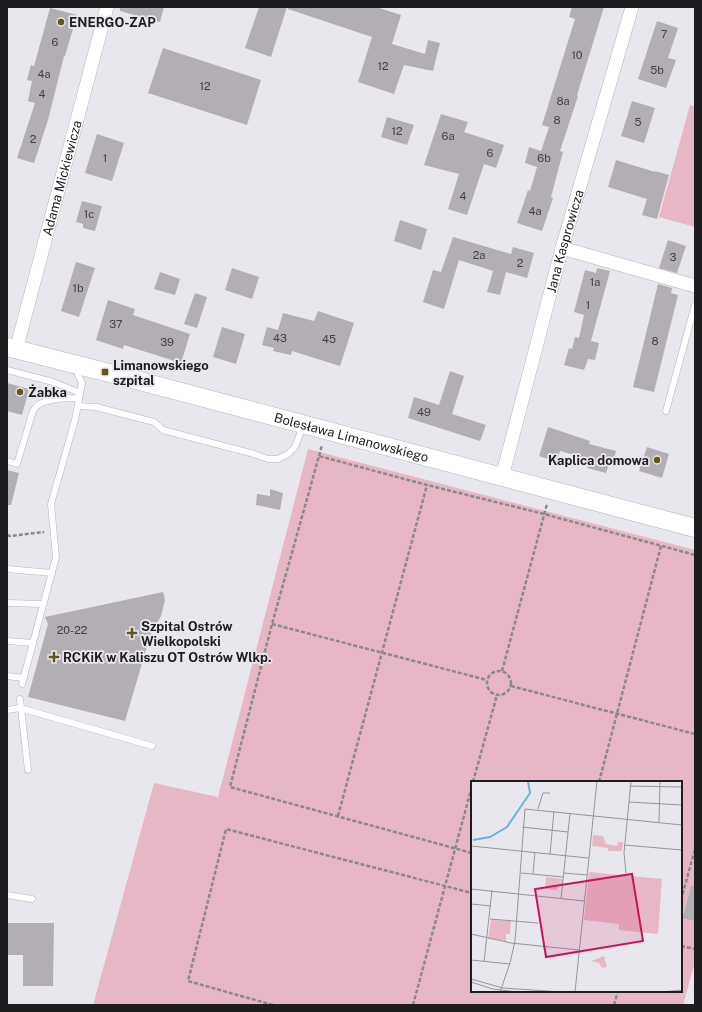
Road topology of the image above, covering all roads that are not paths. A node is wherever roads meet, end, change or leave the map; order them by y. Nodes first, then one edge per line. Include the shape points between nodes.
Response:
1 (107, 7) edge
2 (632, 7) edge
3 (562, 248) junction
4 (695, 286) edge
5 (695, 305) edge
6 (12, 349) edge
7 (74, 365) junction
8 (7, 370) edge
9 (80, 396) junction
10 (78, 406) junction
11 (666, 411) dead end
12 (304, 424) junction
13 (7, 461) edge
14 (502, 477) junction
15 (695, 528) edge
16 (7, 569) edge
17 (52, 573) junction
18 (7, 602) edge
19 (43, 604) junction
20 (7, 640) edge
21 (33, 643) junction
22 (7, 676) edge
23 (20, 699) dead end
24 (20, 708) junction
25 (7, 710) edge
26 (152, 746) dead end
27 (28, 770) dead end
28 (7, 895) edge
29 (32, 899) dead end

1 - 6 street, Adama Mickiewicza
2 - 3 street, Jana Kasprowicza
3 - 4 street
3 - 14 street, Jana Kasprowicza
5 - 11 lane
6 - 7 street, Bolesława Limanowskiego
7 - 9 lane via 82,383
7 - 12 street, Bolesława Limanowskiego
8 - 9 lane via 53,382
9 - 10 lane
9 - 13 lane via 56,399 35,407 18,464
10 - 12 lane via 96,407 154,422 163,430 268,459 278,459 288,454 295,447
10 - 17 lane via 51,504 56,557
12 - 14 street, Bolesława Limanowskiego
14 - 15 street, Bolesława Limanowskiego
16 - 17 lane
17 - 19 lane
18 - 19 lane
19 - 21 lane
20 - 21 lane
21 - 22 lane via 23,681
23 - 24 lane
24 - 25 lane
24 - 26 lane
24 - 27 lane
28 - 29 lane

